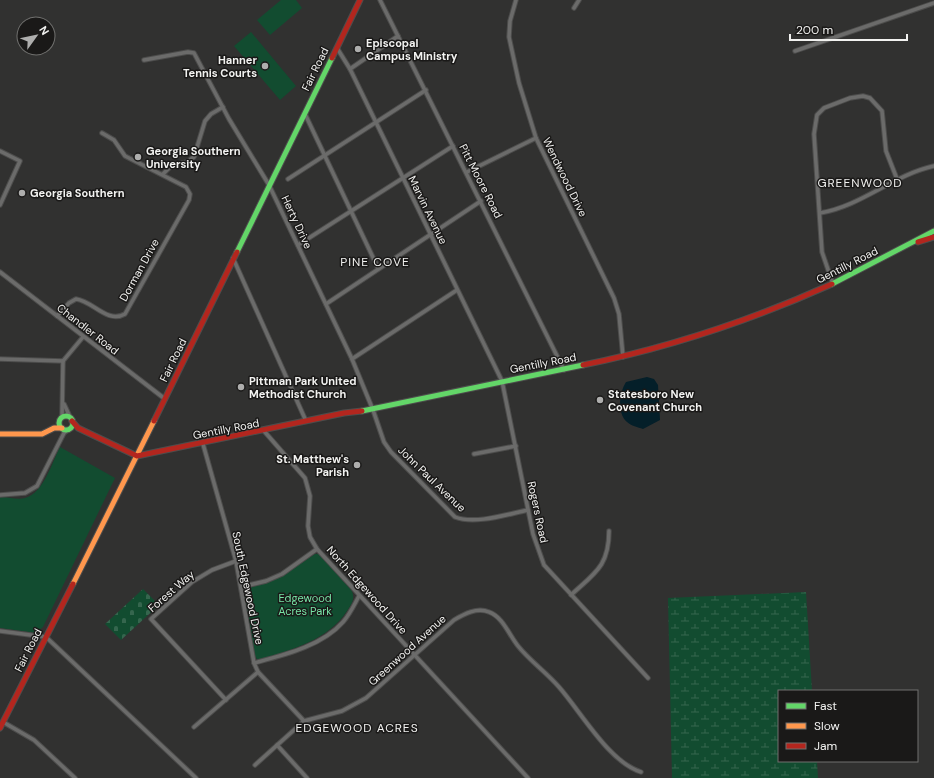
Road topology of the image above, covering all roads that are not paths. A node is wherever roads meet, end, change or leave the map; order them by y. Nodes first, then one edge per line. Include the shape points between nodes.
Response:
1 (360, 0) edge
2 (380, 0) edge
3 (516, 0) edge
4 (580, 0) edge
5 (934, 3) edge
6 (574, 8) dead end
7 (398, 36) junction
8 (336, 48) junction
9 (795, 51) dead end
10 (144, 60) dead end
11 (350, 69) junction
12 (426, 90) junction
13 (223, 107) junction
14 (305, 114) junction
15 (375, 123) junction
16 (102, 133) dead end
17 (536, 138) junction
18 (453, 146) junction
19 (0, 152) edge
20 (325, 156) junction
21 (934, 166) edge
22 (467, 172) junction
23 (163, 174) junction
24 (402, 178) junction
25 (288, 179) dead end
26 (897, 179) junction
27 (269, 185) junction
28 (481, 201) junction
29 (0, 205) edge
30 (351, 211) junction
31 (820, 212) junction
32 (934, 231) edge
33 (430, 234) junction
34 (934, 237) edge
35 (298, 245) junction
36 (893, 252) junction
37 (233, 258) junction
38 (378, 268) junction
39 (0, 272) edge
40 (833, 284) junction
41 (457, 290) junction
42 (326, 304) junction
43 (57, 316) junction
44 (83, 337) junction
45 (623, 357) junction
46 (0, 359) edge
47 (352, 359) junction
48 (63, 361) junction
49 (564, 370) junction
50 (502, 381) junction
51 (165, 399) junction
52 (63, 403) junction
53 (373, 410) junction
54 (61, 419) junction
55 (71, 419) junction
56 (306, 421) junction
57 (54, 428) junction
58 (70, 428) junction
59 (78, 428) junction
60 (63, 430) junction
61 (264, 431) junction
62 (0, 434) edge
63 (203, 444) junction
64 (516, 446) junction
65 (474, 454) dead end
66 (137, 456) junction
67 (0, 495) edge
68 (528, 510) junction
69 (609, 531) dead end
70 (317, 549) junction
71 (236, 561) junction
72 (241, 587) junction
73 (571, 595) junction
74 (359, 596) junction
75 (0, 631) edge
76 (46, 637) junction
77 (414, 654) junction
78 (254, 663) junction
79 (258, 672) junction
80 (648, 678) dead end
81 (226, 700) junction
82 (304, 721) junction
83 (3, 722) junction
84 (194, 727) dead end
85 (0, 728) edge
86 (277, 745) junction
87 (255, 765) dead end
88 (641, 772) dead end
89 (75, 778) edge
90 (196, 778) edge
91 (307, 778) edge
92 (528, 778) edge

1 - 8 street, Fair Road
2 - 7 street, Pitt Moore Road
3 - 17 street, Wendwood Drive via 509,37 519,83
4 - 6 street
5 - 9 street
7 - 11 street
7 - 12 street, Pitt Moore Road
8 - 11 street, Marvin Avenue
8 - 14 street, Fair Road
10 - 13 street, Herty Drive via 194,53
11 - 15 street, Marvin Avenue
12 - 15 street
12 - 18 street, Pitt Moore Road
13 - 23 street via 205,121 194,157 187,162 172,165
13 - 27 street, Herty Drive
14 - 20 street
14 - 27 street, Fair Road
15 - 20 street
15 - 24 street, Marvin Avenue
16 - 23 street, Dorman Drive via 114,140 125,156
17 - 22 street
17 - 45 street, Wendwood Drive via 614,298 619,314
18 - 22 street, Pitt Moore Road
18 - 24 street
19 - 29 street via 20,161
20 - 25 street
20 - 30 street
21 - 26 street
22 - 28 street, Pitt Moore Road
23 - 43 street, Dorman Drive via 186,187 190,194 189,200 125,314 113,317 76,299
24 - 30 street
24 - 33 street, Marvin Avenue
26 - 31 street via 841,208
26 - 31 street via 888,160 882,110 876,102 863,96 833,103 817,115 815,124
27 - 35 street, Herty Drive
27 - 37 street, Fair Road
28 - 33 street
28 - 49 street, Pitt Moore Road
30 - 35 street
30 - 38 street
31 - 40 street via 822,252
32 - 36 street, Gentilly Road
33 - 38 street
33 - 41 street, Marvin Avenue
34 - 36 street
35 - 42 street, Herty Drive
36 - 40 street, Gentilly Road
37 - 51 street, Fair Road
37 - 56 street
38 - 42 street
39 - 43 street, Chandler Road
40 - 45 street, Gentilly Road via 786,305 674,343
41 - 47 street
41 - 50 street, Marvin Avenue
42 - 47 street, Herty Drive
43 - 44 street, Chandler Road
44 - 48 street
44 - 51 street, Chandler Road
45 - 49 street, Gentilly Road
46 - 48 street
47 - 53 street, Herty Drive
48 - 52 street
49 - 50 street, Gentilly Road
50 - 53 street, Gentilly Road
50 - 64 street, Rogers Road
51 - 66 street, Fair Road
52 - 54 street
52 - 55 street
53 - 56 street, Gentilly Road
53 - 68 street, John Paul Avenue via 384,442 391,452 455,517 474,520
54 - 55 street
54 - 57 street
54 - 60 street
55 - 58 street
55 - 59 street
56 - 61 street, Gentilly Road
57 - 60 street
57 - 62 street via 42,434
58 - 59 street
58 - 60 street
59 - 66 street
60 - 67 street via 37,486 25,493
61 - 63 street, Gentilly Road
61 - 70 street, North Edgewood Drive via 305,478 310,496 308,526 310,537
63 - 66 street, Gentilly Road
63 - 71 street, South Edgewood Drive
64 - 65 street
64 - 68 street, Rogers Road
66 - 76 street, Fair Road
68 - 73 street, Rogers Road via 536,546 544,565
69 - 73 street via 607,556 600,567
70 - 72 street via 282,574
70 - 74 street, North Edgewood Drive
71 - 72 street, South Edgewood Drive
71 - 81 street, Forest Way via 212,570 192,582 152,619
72 - 78 street, South Edgewood Drive
73 - 80 street, Rogers Road
74 - 77 street, North Edgewood Drive
74 - 78 street via 347,616 332,632 300,649
75 - 76 street
76 - 83 street, Fair Road
76 - 90 street
77 - 82 street, Greenwood Avenue via 366,698 342,711
77 - 88 street, Greenwood Avenue via 454,620 476,611 490,612 502,622 526,656 558,686 611,752 632,769
77 - 92 street, North Edgewood Drive
78 - 79 street, South Edgewood Drive
79 - 81 street
79 - 82 street, South Edgewood Drive
81 - 84 street
82 - 86 street, Greenwood Avenue
83 - 85 street, Fair Road
83 - 89 street via 34,740
86 - 87 street, Greenwood Avenue
86 - 91 street

